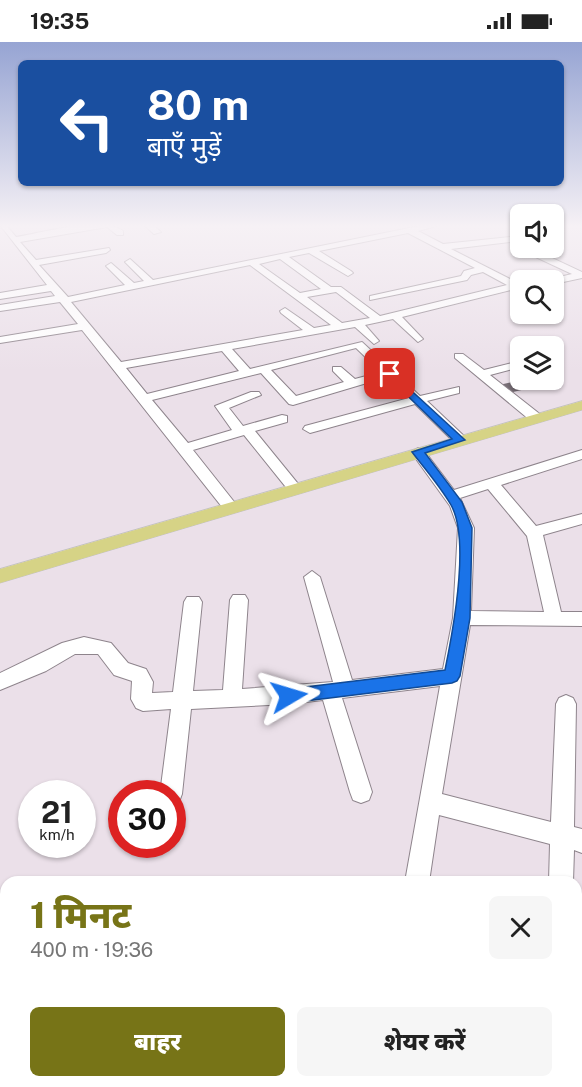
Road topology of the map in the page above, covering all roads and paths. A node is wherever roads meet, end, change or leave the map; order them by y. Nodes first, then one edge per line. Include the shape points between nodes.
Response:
1 (43, 274) edge
2 (119, 274) edge
3 (142, 274) edge
4 (195, 274) edge
5 (267, 274) edge
6 (306, 274) edge
7 (467, 274) edge
8 (493, 274) edge
9 (582, 275) edge
10 (564, 279) edge
11 (151, 283) junction
12 (510, 283) edge
13 (55, 287) junction
14 (132, 287) junction
15 (510, 289) edge
16 (329, 290) junction
17 (0, 296) edge
18 (298, 296) junction
19 (374, 298) dead end
20 (65, 299) junction
21 (0, 308) edge
22 (285, 311) dead end
23 (394, 315) junction
24 (378, 319) junction
25 (357, 323) junction
26 (86, 326) junction
27 (340, 326) junction
28 (313, 331) junction
29 (267, 339) junction
30 (418, 339) dead end
31 (0, 340) edge
32 (374, 341) dead end
33 (224, 346) junction
34 (330, 350) junction
35 (459, 356) dead end
36 (287, 360) junction
37 (118, 366) junction
38 (510, 367) edge
39 (264, 369) junction
40 (338, 369) dead end
41 (247, 374) junction
42 (390, 374) junction
43 (482, 375) junction
44 (352, 384) junction
45 (455, 390) dead end
46 (255, 395) dead end
47 (144, 398) junction
48 (418, 400) junction
49 (582, 405) edge
50 (536, 418) junction
51 (282, 419) dead end
52 (310, 429) dead end
53 (244, 431) junction
54 (460, 440) junction
55 (185, 448) junction
56 (418, 452) junction
57 (581, 455) edge
58 (491, 483) junction
59 (294, 488) junction
60 (451, 496) junction
61 (231, 508) junction
62 (582, 519) edge
63 (534, 532) junction
64 (0, 576) edge
65 (312, 577) dead end
66 (239, 600) dead end
67 (192, 603) dead end
68 (462, 618) junction
69 (554, 619) junction
70 (582, 619) edge
71 (452, 676) junction
72 (0, 682) edge
73 (338, 690) junction
74 (232, 698) junction
75 (182, 700) junction
76 (566, 704) dead end
77 (173, 780) edge
78 (361, 792) dead end
79 (429, 802) junction
80 (571, 838) edge
81 (418, 876) edge
82 (562, 876) edge

1 - 13 street
2 - 14 street
3 - 11 street
4 - 11 street
5 - 18 street
6 - 16 street
7 - 19 street via 464,278
8 - 12 street
9 - 10 street
11 - 14 street
13 - 17 street
13 - 20 street
14 - 20 street
15 - 23 street
16 - 18 street
16 - 24 street via 340,290
18 - 27 street
20 - 21 street
20 - 26 street
22 - 28 street
23 - 24 street
23 - 30 street
24 - 25 street
25 - 27 street
25 - 32 street
26 - 31 street
26 - 37 street
27 - 28 street
28 - 29 street
28 - 34 street
29 - 33 street
29 - 36 street
33 - 37 street
33 - 41 street
34 - 36 street
34 - 42 street via 358,344
35 - 43 street
36 - 39 street
37 - 47 street
38 - 43 street
39 - 41 street
39 - 44 street via 293,401
40 - 44 street
41 - 47 street
42 - 44 street
42 - 48 street
43 - 50 street
45 - 48 street
46 - 53 street via 221,406
47 - 55 street
48 - 52 street
48 - 54 street
49 - 50 main road
50 - 54 main road
51 - 53 street
53 - 55 street
53 - 59 street
54 - 56 main road
55 - 61 street
56 - 59 main road
56 - 60 street
57 - 58 street
58 - 60 street
58 - 63 street
59 - 61 main road
60 - 68 street via 466,528
61 - 64 main road
62 - 63 street
63 - 69 street
65 - 73 street
66 - 74 street
67 - 75 street
68 - 69 street
68 - 71 street
69 - 70 street
71 - 73 street
71 - 79 street
72 - 75 street via 40,665 63,649 100,646 123,671 141,677 143,702
73 - 74 street
73 - 78 street
74 - 75 street
75 - 77 street
76 - 80 street
79 - 80 street
79 - 81 street
80 - 82 street

